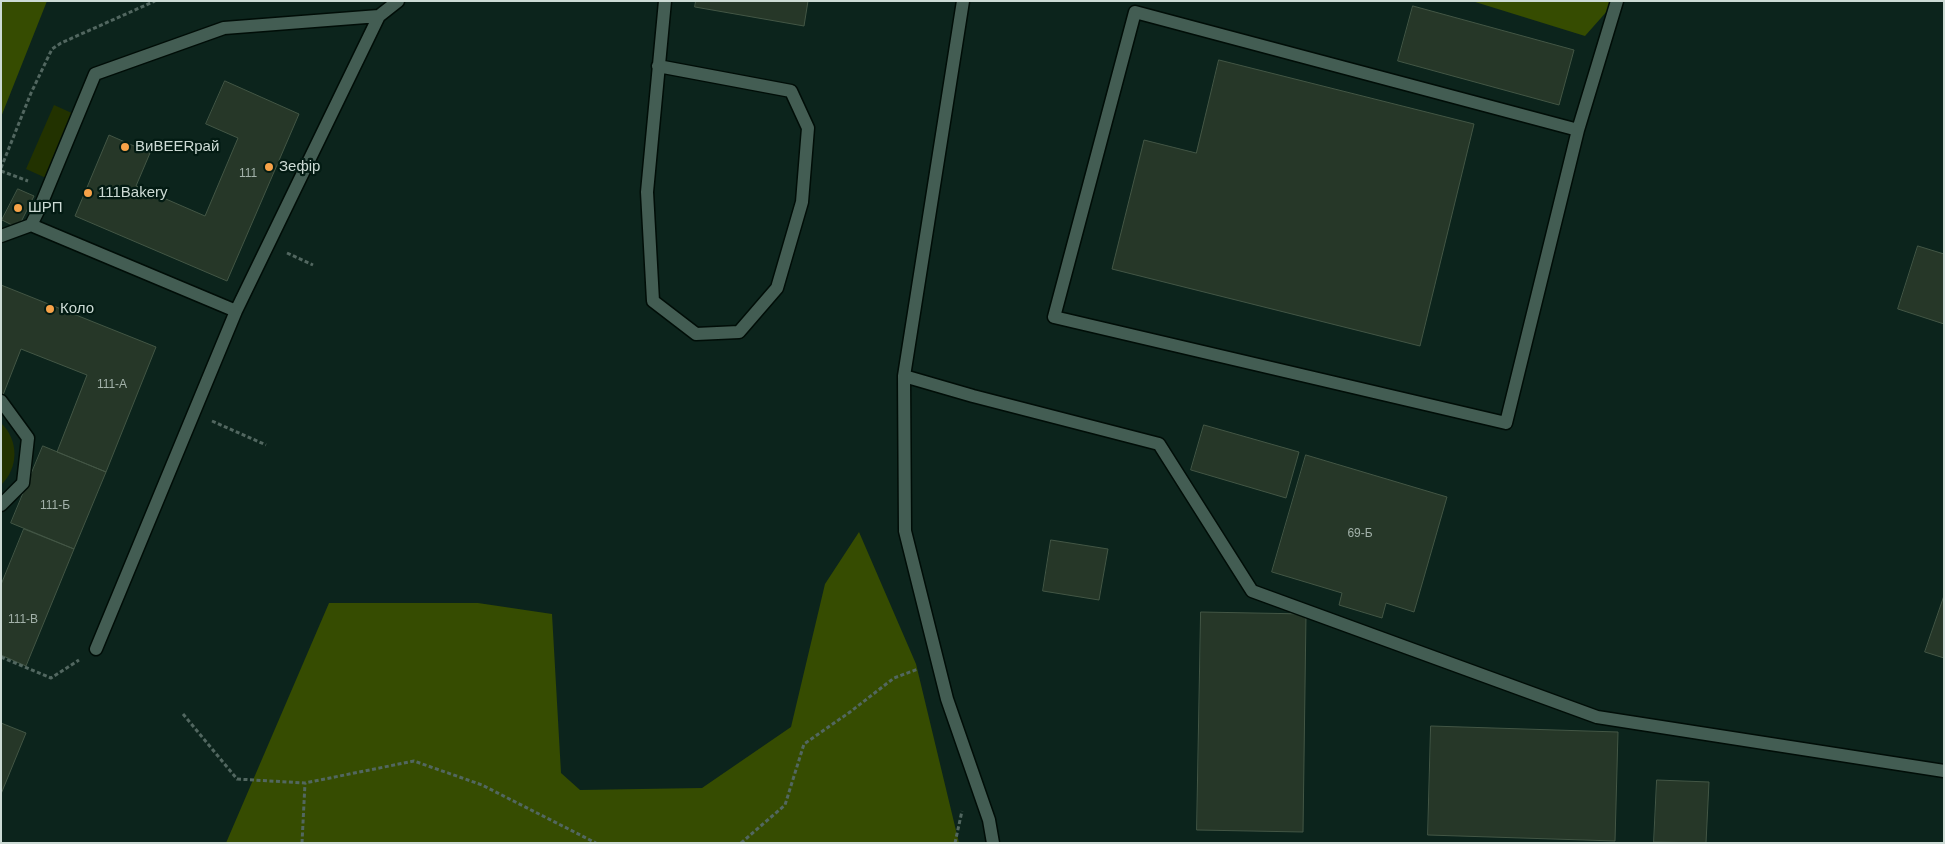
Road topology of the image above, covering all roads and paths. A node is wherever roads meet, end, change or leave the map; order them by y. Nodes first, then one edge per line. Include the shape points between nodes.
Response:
1 (155, 1) edge
2 (398, 1) edge
3 (665, 1) edge
4 (963, 1) edge
5 (1617, 1) edge
6 (379, 16) junction
7 (658, 66) junction
8 (1578, 130) junction
9 (1, 169) edge
10 (48, 189) junction
11 (31, 224) junction
12 (1, 236) edge
13 (268, 244) junction
14 (313, 265) dead end
15 (236, 311) junction
16 (904, 376) junction
17 (1, 401) edge
18 (193, 413) junction
19 (266, 445) dead end
20 (1, 505) edge
21 (96, 649) joint
22 (1, 657) edge
23 (938, 662) junction
24 (183, 714) dead end
25 (1944, 772) edge
26 (305, 782) junction
27 (302, 843) edge
28 (596, 843) edge
29 (741, 843) edge
30 (993, 843) edge

1 - 9 path via 52,49
2 - 6 lane
3 - 7 lane
4 - 16 lane
5 - 8 lane
6 - 10 lane via 224,28 95,74
6 - 13 lane
7 - 7 lane via 791,91 808,128 802,202 777,288 739,332 696,334 653,301 647,192
8 - 8 lane via 1506,423 1054,317 1135,12
9 - 10 path
10 - 11 lane
11 - 12 lane
11 - 15 lane
13 - 14 path
13 - 15 lane
15 - 18 lane
16 - 23 lane via 905,531
16 - 25 lane via 1159,444 1252,590 1597,717
17 - 20 lane via 28,438 23,483
18 - 19 path
18 - 21 lane
21 - 22 path via 51,678
23 - 29 path via 894,678 804,744 785,805
23 - 30 lane via 947,699 990,820
24 - 26 path via 238,779
26 - 27 path
26 - 28 path via 414,761 482,785

